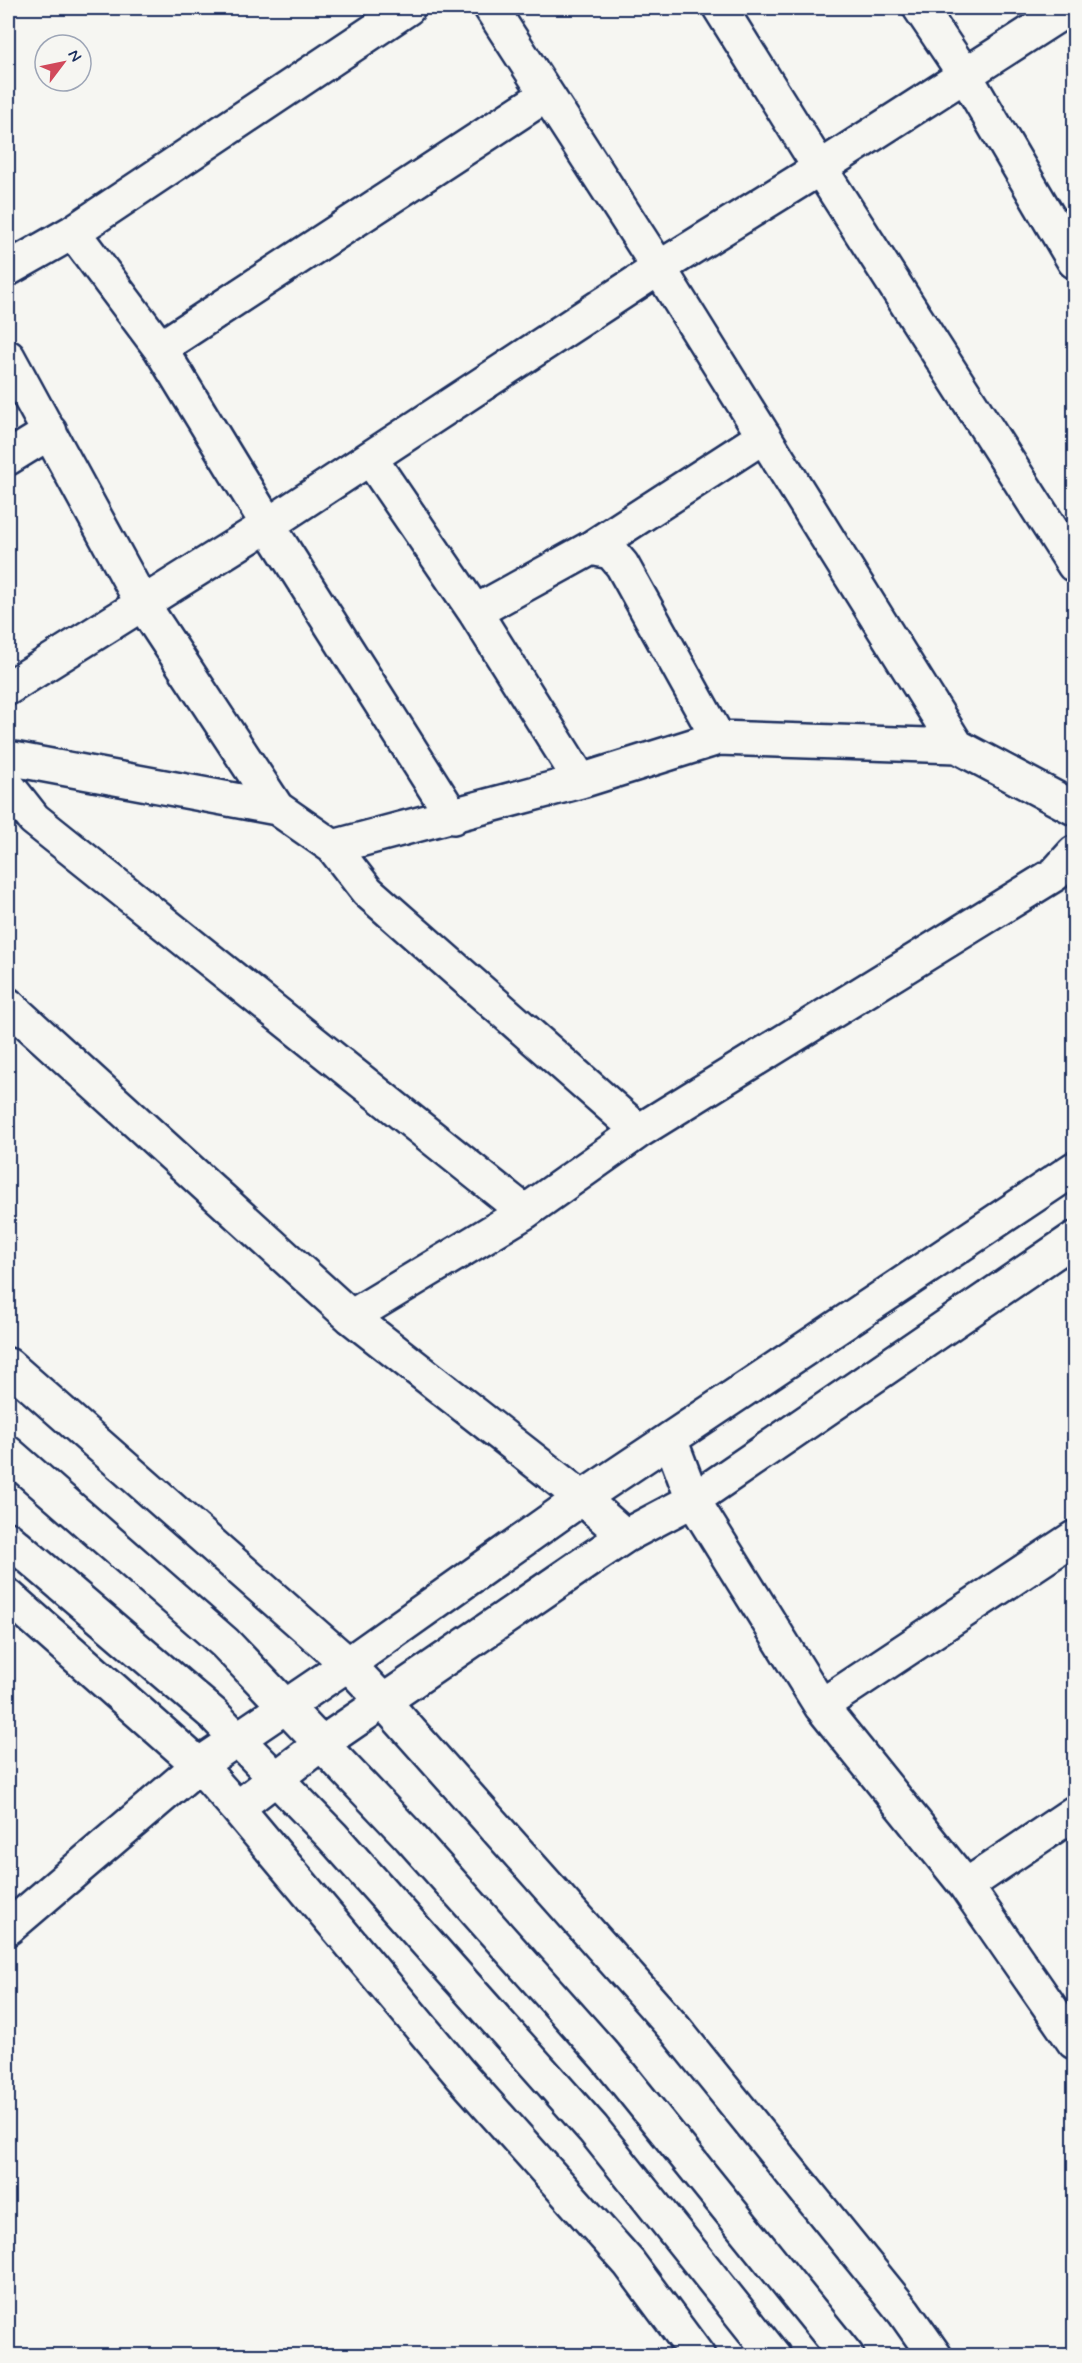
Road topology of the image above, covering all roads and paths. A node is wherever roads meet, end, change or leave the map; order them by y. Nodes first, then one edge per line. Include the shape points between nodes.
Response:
1 (408, 8) edge
2 (491, 8) edge
3 (720, 8) edge
4 (920, 8) edge
5 (1067, 14) edge
6 (965, 75) junction
7 (546, 95) junction
8 (820, 168) junction
9 (73, 232) junction
10 (1074, 261) edge
11 (659, 268) junction
12 (8, 269) edge
13 (160, 348) junction
14 (8, 357) edge
15 (50, 432) junction
16 (764, 436) junction
17 (8, 458) edge
18 (370, 458) junction
19 (268, 525) junction
20 (591, 548) junction
21 (1074, 566) edge
22 (142, 603) junction
23 (475, 612) junction
24 (8, 688) edge
25 (718, 738) junction
26 (957, 746) junction
27 (8, 758) edge
28 (581, 781) junction
29 (8, 786) edge
30 (277, 808) junction
31 (1074, 808) edge
32 (453, 817) junction
33 (333, 847) junction
34 (1074, 853) edge
35 (8, 1005) edge
36 (639, 1131) junction
37 (1074, 1169) edge
38 (525, 1212) junction
39 (1074, 1239) edge
40 (351, 1317) junction
41 (8, 1365) edge
42 (670, 1439) junction
43 (8, 1453) edge
44 (582, 1498) junction
45 (693, 1500) junction
46 (625, 1536) junction
47 (1074, 1538) edge
48 (8, 1539) edge
49 (8, 1596) edge
50 (348, 1664) junction
51 (383, 1701) junction
52 (821, 1706) junction
53 (286, 1707) junction
54 (238, 1740) junction
55 (321, 1744) junction
56 (199, 1765) junction
57 (276, 1778) junction
58 (237, 1808) junction
59 (1074, 1813) edge
60 (966, 1886) junction
61 (8, 1928) edge
62 (1074, 2042) edge
63 (698, 2355) edge
64 (774, 2355) edge
65 (847, 2355) edge
66 (935, 2355) edge

1 - 9 street
2 - 7 street
3 - 8 street
4 - 6 street
5 - 6 street
6 - 8 street
6 - 10 street
7 - 11 street
7 - 13 street
8 - 11 street
8 - 21 street
9 - 12 street
9 - 13 street
11 - 16 street
11 - 18 street
13 - 19 street
14 - 15 street
15 - 17 street
15 - 22 street
16 - 20 street
16 - 26 street
18 - 19 street
18 - 23 street
19 - 22 street
19 - 32 street
20 - 23 street
20 - 25 street via 611,552 622,565
22 - 24 street
22 - 30 street
23 - 28 street
25 - 26 street
25 - 28 street
26 - 31 street
27 - 30 street
28 - 32 street
29 - 38 street via 34,819
30 - 33 street
32 - 33 street
33 - 36 street via 367,891
34 - 36 street via 1055,874
35 - 40 street
36 - 38 street
37 - 42 street
38 - 40 street
39 - 45 street
40 - 44 street
41 - 50 street
42 - 44 street
42 - 45 street
43 - 53 street via 225,1643
44 - 46 street
44 - 50 street
45 - 46 street
45 - 52 street
46 - 51 street
47 - 52 street
48 - 54 street via 213,1714
49 - 56 street
50 - 51 street
50 - 53 street
51 - 55 street
51 - 66 street via 675,2029
52 - 60 street
53 - 54 street
53 - 55 street
54 - 56 street
54 - 57 street
55 - 57 street
55 - 65 street via 605,2056
56 - 58 street
56 - 61 street
57 - 58 street
57 - 64 street via 593,2129
58 - 63 street via 460,2074 630,2264
59 - 60 street
60 - 62 street

